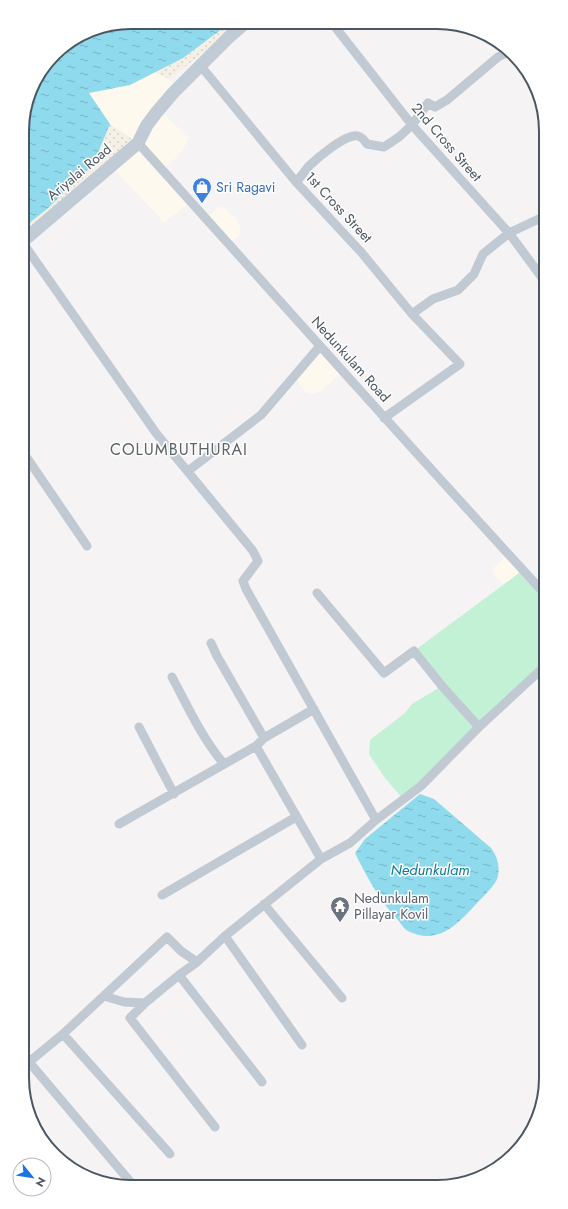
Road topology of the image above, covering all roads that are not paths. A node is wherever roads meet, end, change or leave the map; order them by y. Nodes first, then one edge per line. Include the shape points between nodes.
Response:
1 (239, 29) edge
2 (337, 29) edge
3 (504, 54) edge
4 (200, 65) junction
5 (412, 124) junction
6 (138, 143) junction
7 (296, 182) junction
8 (539, 219) edge
9 (509, 233) junction
10 (29, 237) edge
11 (29, 251) edge
12 (539, 274) edge
13 (412, 314) junction
14 (320, 346) junction
15 (384, 418) junction
16 (29, 461) edge
17 (188, 471) junction
18 (88, 546) dead end
19 (539, 588) edge
20 (317, 593) dead end
21 (211, 643) dead end
22 (539, 672) edge
23 (172, 677) dead end
24 (314, 710) junction
25 (139, 727) dead end
26 (479, 727) junction
27 (264, 738) junction
28 (256, 746) junction
29 (224, 764) junction
30 (174, 794) junction
31 (296, 817) junction
32 (376, 820) junction
33 (119, 824) dead end
34 (321, 859) junction
35 (162, 896) dead end
36 (264, 904) junction
37 (225, 936) junction
38 (197, 962) junction
39 (179, 975) junction
40 (104, 996) junction
41 (342, 998) dead end
42 (145, 1003) junction
43 (64, 1034) junction
44 (302, 1045) dead end
45 (29, 1062) edge
46 (29, 1066) edge
47 (262, 1082) dead end
48 (215, 1127) dead end
49 (170, 1154) dead end
50 (128, 1180) edge

1 - 4 street
2 - 5 street, 2nd Cross Street
3 - 5 street via 447,100 435,107 428,103
4 - 6 street via 147,124
4 - 7 street, 1st Cross Street
5 - 7 street via 384,148 367,144 358,136 349,137 308,167
5 - 9 street, 2nd Cross Street
6 - 10 street, Ariyalai Road
6 - 14 street, Nedunkulam Road
7 - 13 street, 1st Cross Street via 361,252
8 - 9 street
9 - 12 street, 2nd Cross Street
9 - 13 street via 482,254 474,274 458,290 432,300
11 - 17 street via 156,433
13 - 15 street, 1st Cross Street via 460,364
14 - 15 street, Nedunkulam Road
14 - 17 street via 262,415
15 - 19 street, Nedunkulam Road
16 - 18 street
17 - 24 street via 253,551 258,561 243,581
20 - 26 street via 384,673 414,651
21 - 27 street
22 - 26 street
23 - 29 street via 198,727
24 - 27 street
24 - 32 street
25 - 30 street
26 - 32 street via 421,786
27 - 28 street
28 - 29 street
28 - 31 street
29 - 30 street
30 - 33 street
31 - 34 street
31 - 35 street
32 - 34 street via 350,843
34 - 36 street
36 - 37 street
36 - 41 street
37 - 38 street
37 - 44 street
38 - 39 street
38 - 40 street via 167,937
39 - 42 street
39 - 47 street
40 - 42 street via 124,1002
40 - 43 street
42 - 48 street via 130,1018
43 - 45 street
43 - 49 street
46 - 50 street

